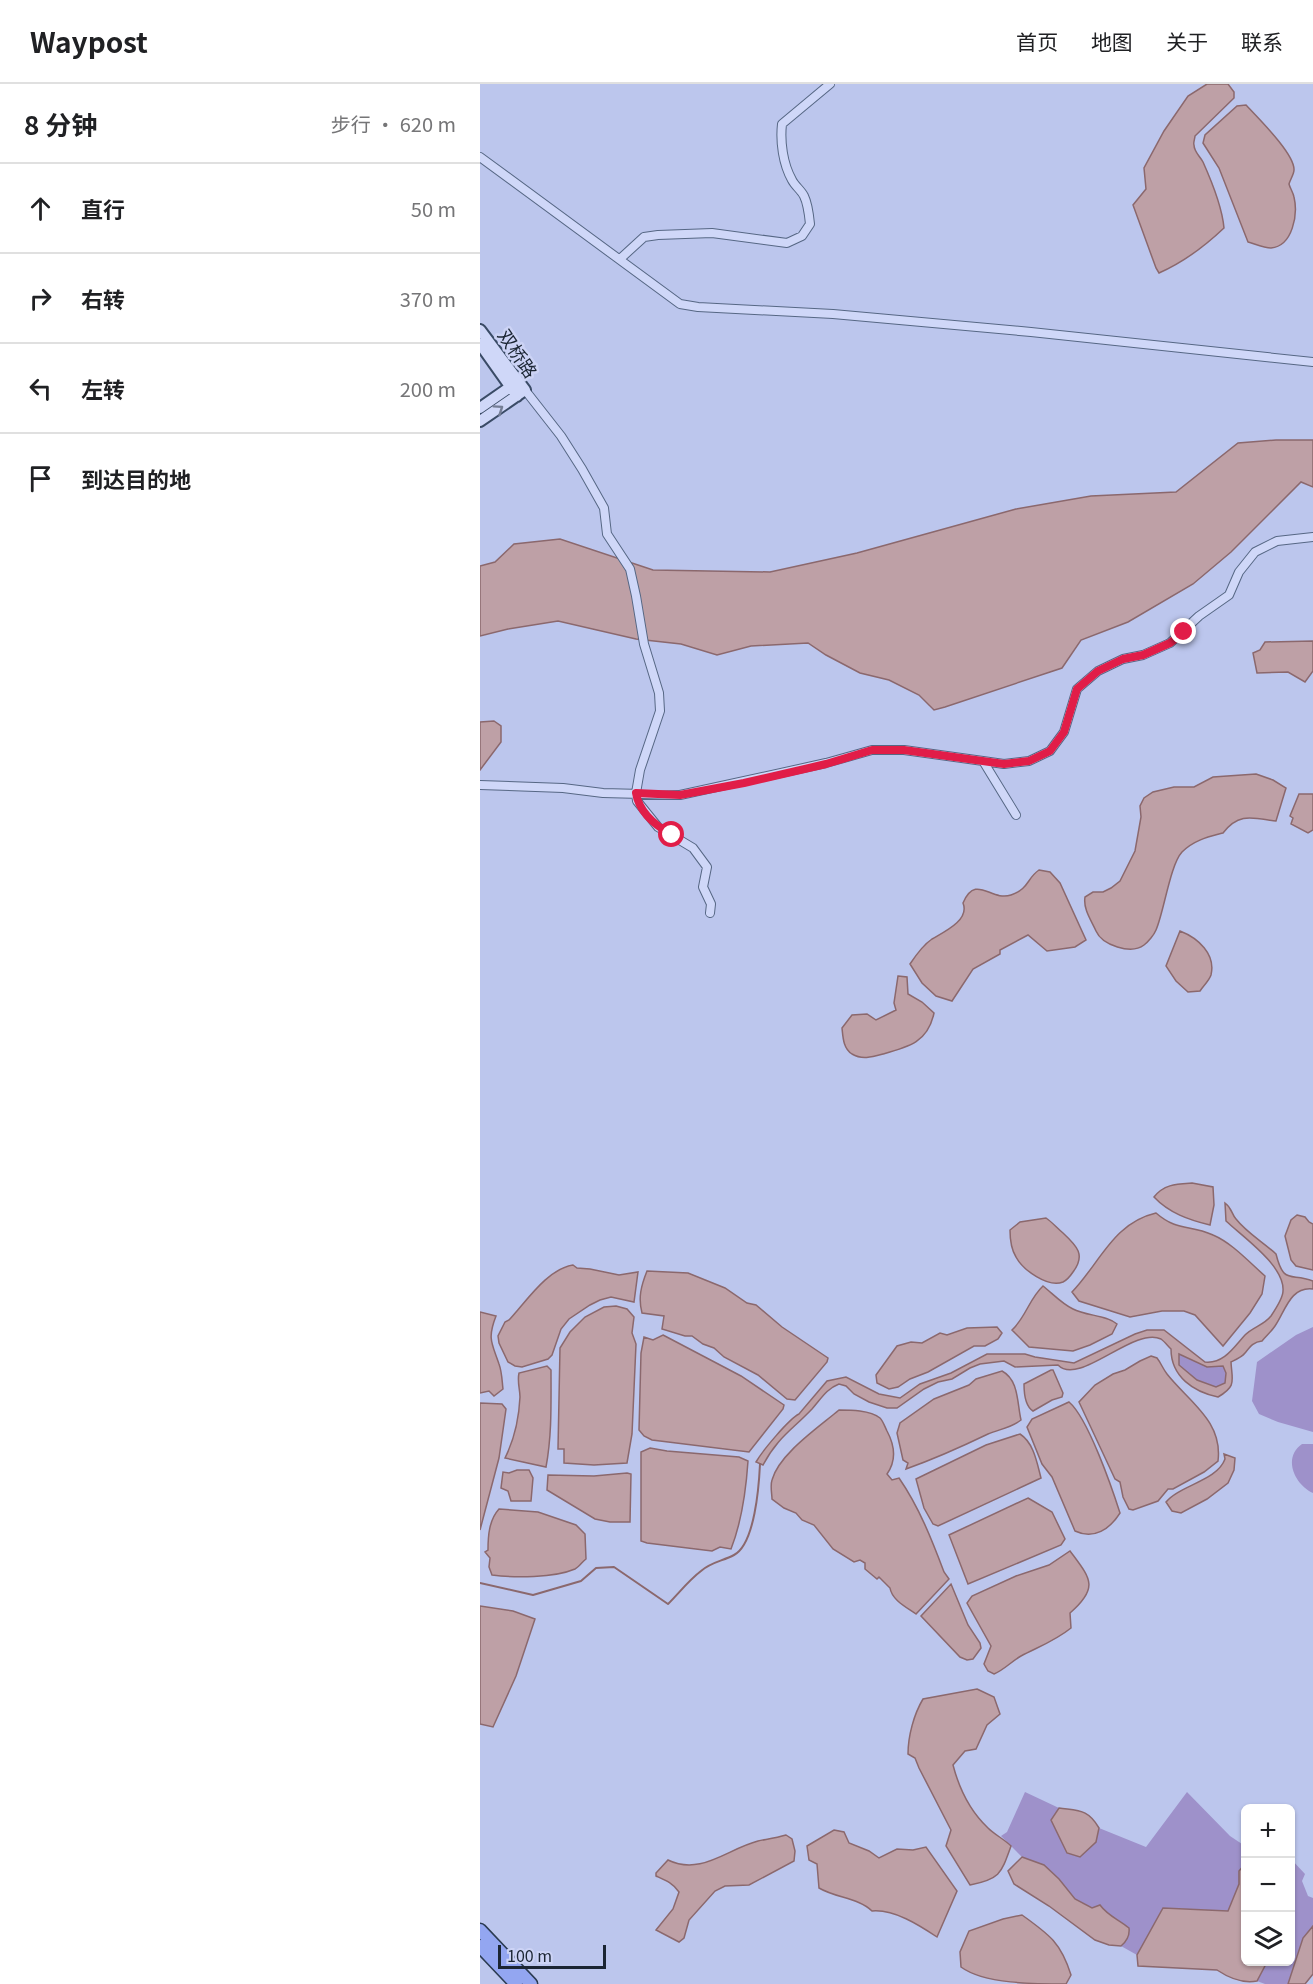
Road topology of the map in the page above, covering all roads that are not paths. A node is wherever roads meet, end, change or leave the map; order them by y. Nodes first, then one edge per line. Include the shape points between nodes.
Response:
1 (830, 84) edge
2 (480, 157) edge
3 (620, 259) junction
4 (480, 330) edge
5 (480, 344) edge
6 (1313, 362) edge
7 (518, 389) junction
8 (480, 408) edge
9 (480, 421) edge
10 (1313, 537) edge
11 (983, 761) junction
12 (480, 785) edge
13 (636, 793) junction
14 (1016, 815) dead end
15 (710, 913) dead end
16 (480, 1930) edge
17 (480, 1946) edge
18 (516, 1984) edge
19 (531, 1984) edge

1 - 3 street via 782,124 780,138 785,161 808,208 810,224 802,236 787,243 712,233 658,235 644,237
2 - 3 street
3 - 6 street via 665,295 680,304 698,307 833,314
4 - 7 street, 双桥路
5 - 7 street, 双桥路
7 - 8 street
9 -> 7 street, 双桥路
7 - 13 street via 561,436 582,469 604,508 607,534 630,569 660,711
10 - 11 street via 1277,541 1255,552 1239,572 1229,595 1198,616 1170,643 1098,671 1077,689 1064,732 1050,751 1029,761
11 - 13 street via 904,750 872,750 680,795
11 - 14 street
12 - 13 street
13 - 15 street via 637,801 658,827 693,848 707,867 704,887
16 - 19 main road
17 - 18 main road

